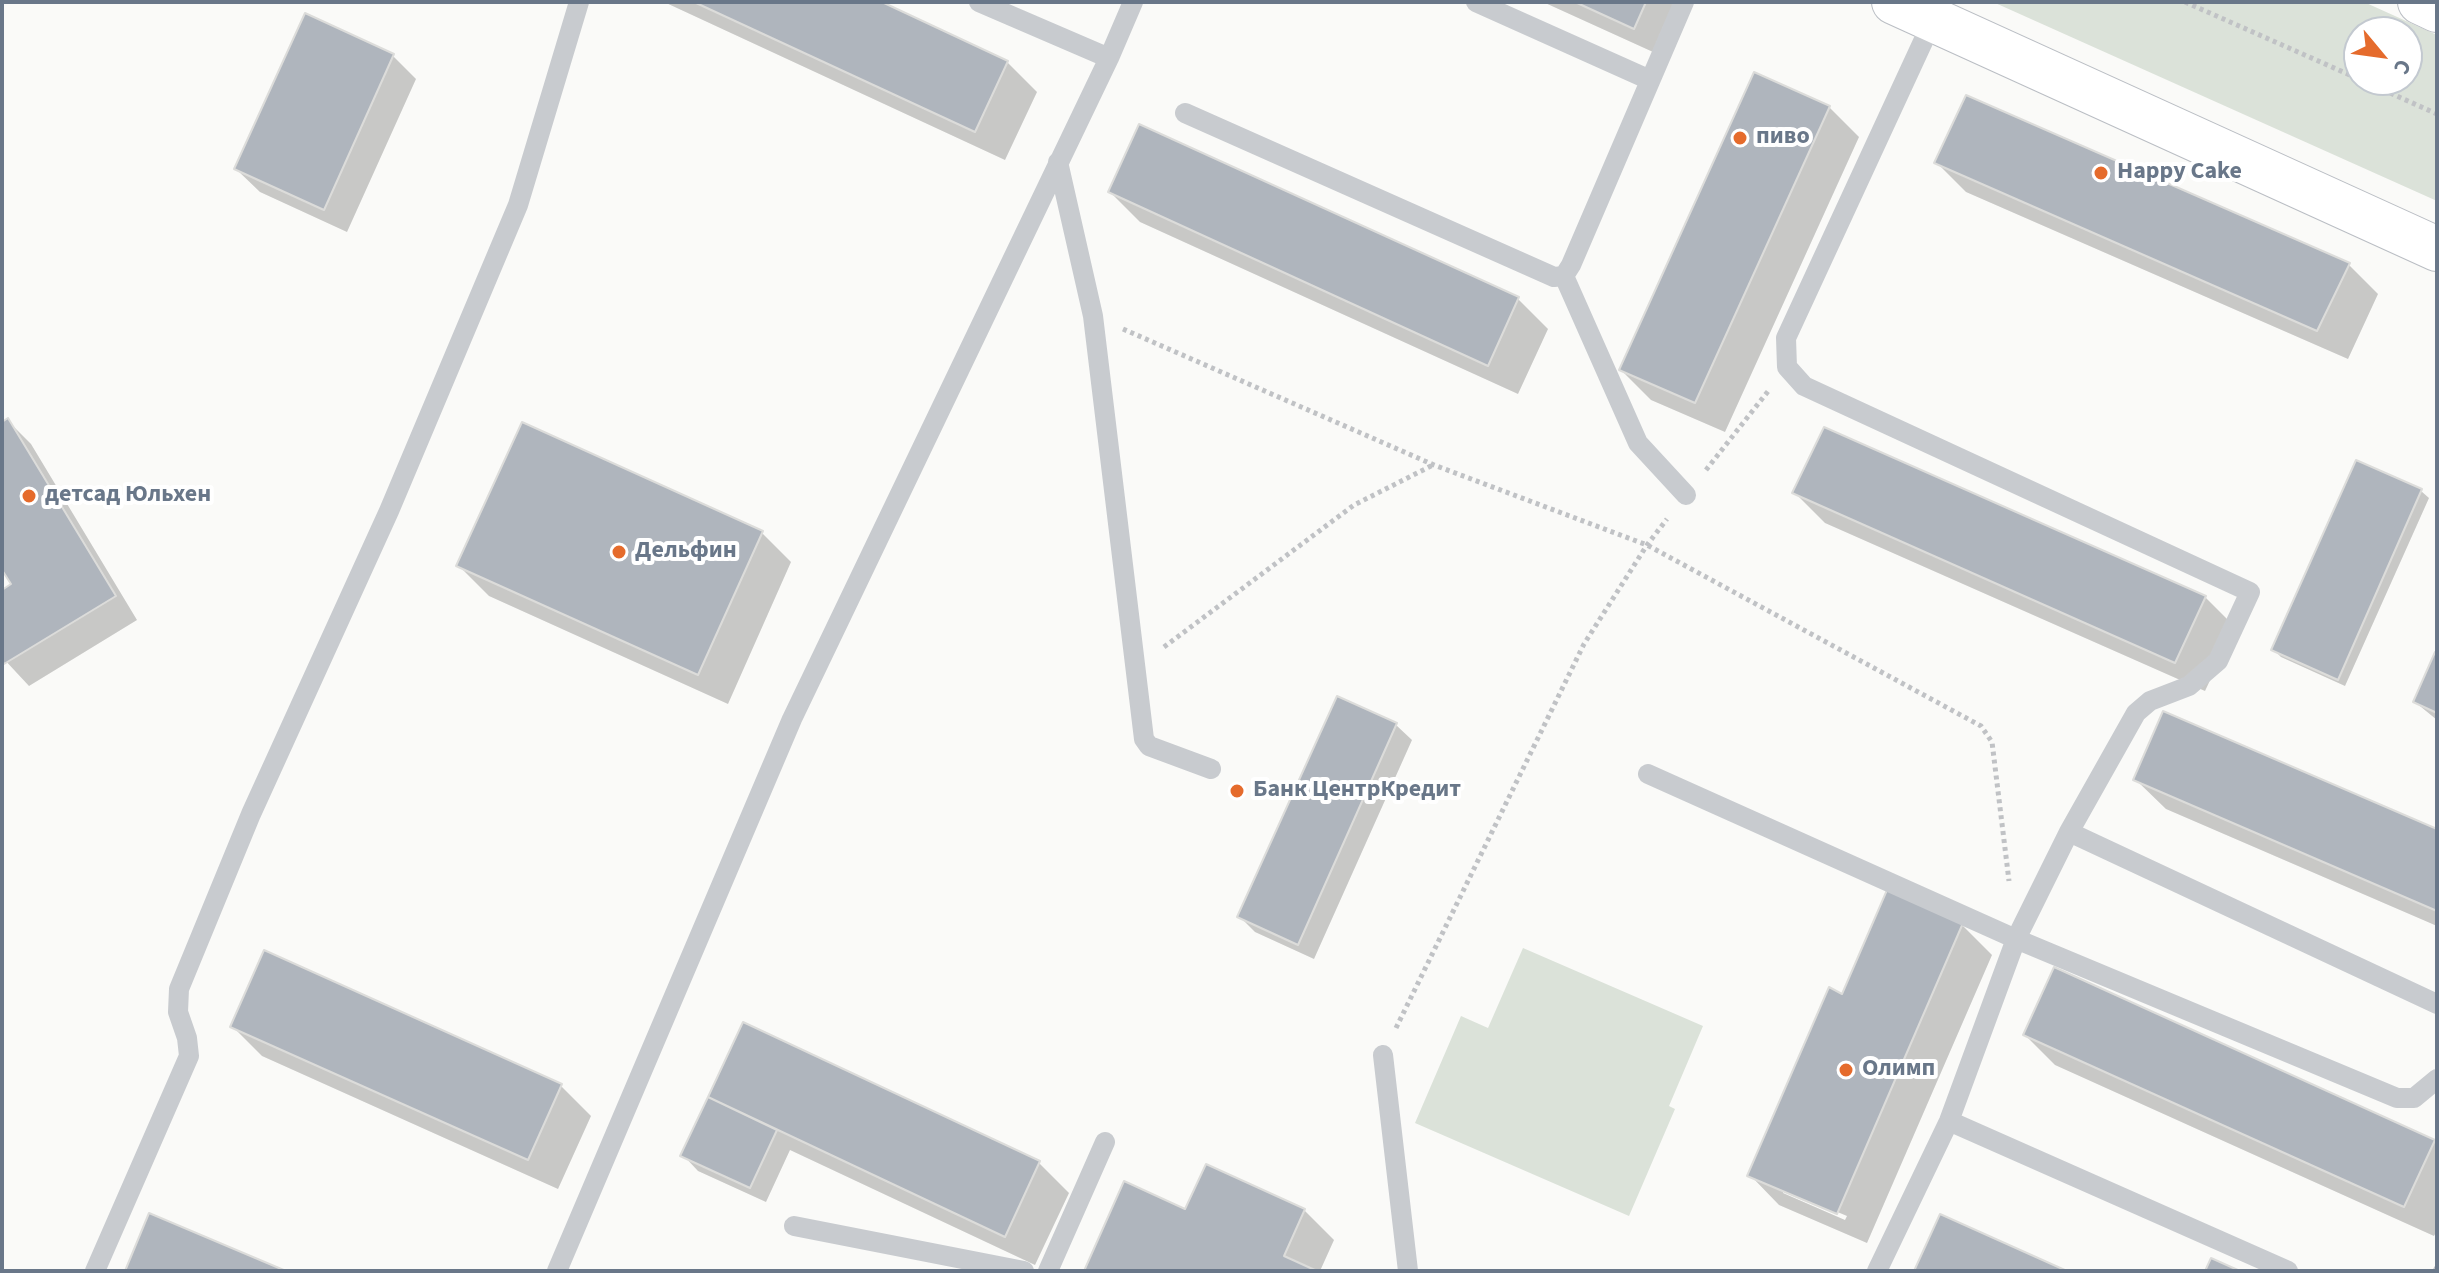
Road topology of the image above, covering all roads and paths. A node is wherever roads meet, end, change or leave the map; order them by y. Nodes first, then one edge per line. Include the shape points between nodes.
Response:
1 (579, 2) edge
2 (979, 2) edge
3 (1133, 2) edge
4 (1476, 2) edge
5 (1684, 2) edge
6 (1894, 2) edge
7 (2185, 2) edge
8 (2420, 2) edge
9 (2437, 10) edge
10 (1933, 20) junction
11 (1109, 58) junction
12 (2343, 72) edge
13 (1650, 80) junction
14 (2396, 96) edge
15 (1185, 113) dead end
16 (2437, 114) edge
17 (1058, 162) junction
18 (2437, 249) edge
19 (1564, 276) junction
20 (1093, 316) junction
21 (1787, 367) junction
22 (1434, 465) junction
23 (1686, 495) junction
24 (1647, 545) junction
25 (1135, 669) junction
26 (1211, 769) dead end
27 (1648, 774) dead end
28 (2069, 832) junction
29 (2016, 939) junction
30 (2437, 1004) edge
31 (1383, 1055) joint
32 (2437, 1079) edge
33 (1949, 1121) junction
34 (1105, 1142) dead end
35 (794, 1226) dead end
36 (95, 1271) edge
37 (557, 1271) edge
38 (1024, 1271) edge
39 (1048, 1271) edge
40 (1408, 1271) edge
41 (1877, 1271) edge
42 (2288, 1271) edge

1 - 36 lane via 518,205 179,989 178,1012 189,1056
2 - 11 lane
3 - 11 lane
4 - 13 lane
5 - 13 lane
6 - 10 street
7 - 12 path
8 - 9 street
10 - 18 street
10 - 21 lane via 1786,338
11 - 17 lane
13 - 19 lane
14 - 16 path
15 - 19 lane via 1554,277
17 - 20 lane
17 - 37 lane via 792,719
19 - 23 lane via 1638,443
20 - 22 path
20 - 25 lane
21 - 23 path
21 - 28 lane via 1804,386 2250,592 2218,661 2189,686 2150,701 2136,713
22 - 24 path
22 - 25 path via 1354,505
23 - 24 path
24 - 29 path via 1981,726 1992,742
24 - 31 path via 1584,644
25 - 26 lane via 1149,746
27 - 29 lane
28 - 29 lane
28 - 30 lane
29 - 32 lane via 2397,1098 2414,1098
29 - 33 lane
31 - 40 lane
33 - 41 lane
33 - 42 lane
34 - 39 lane
35 - 38 lane

